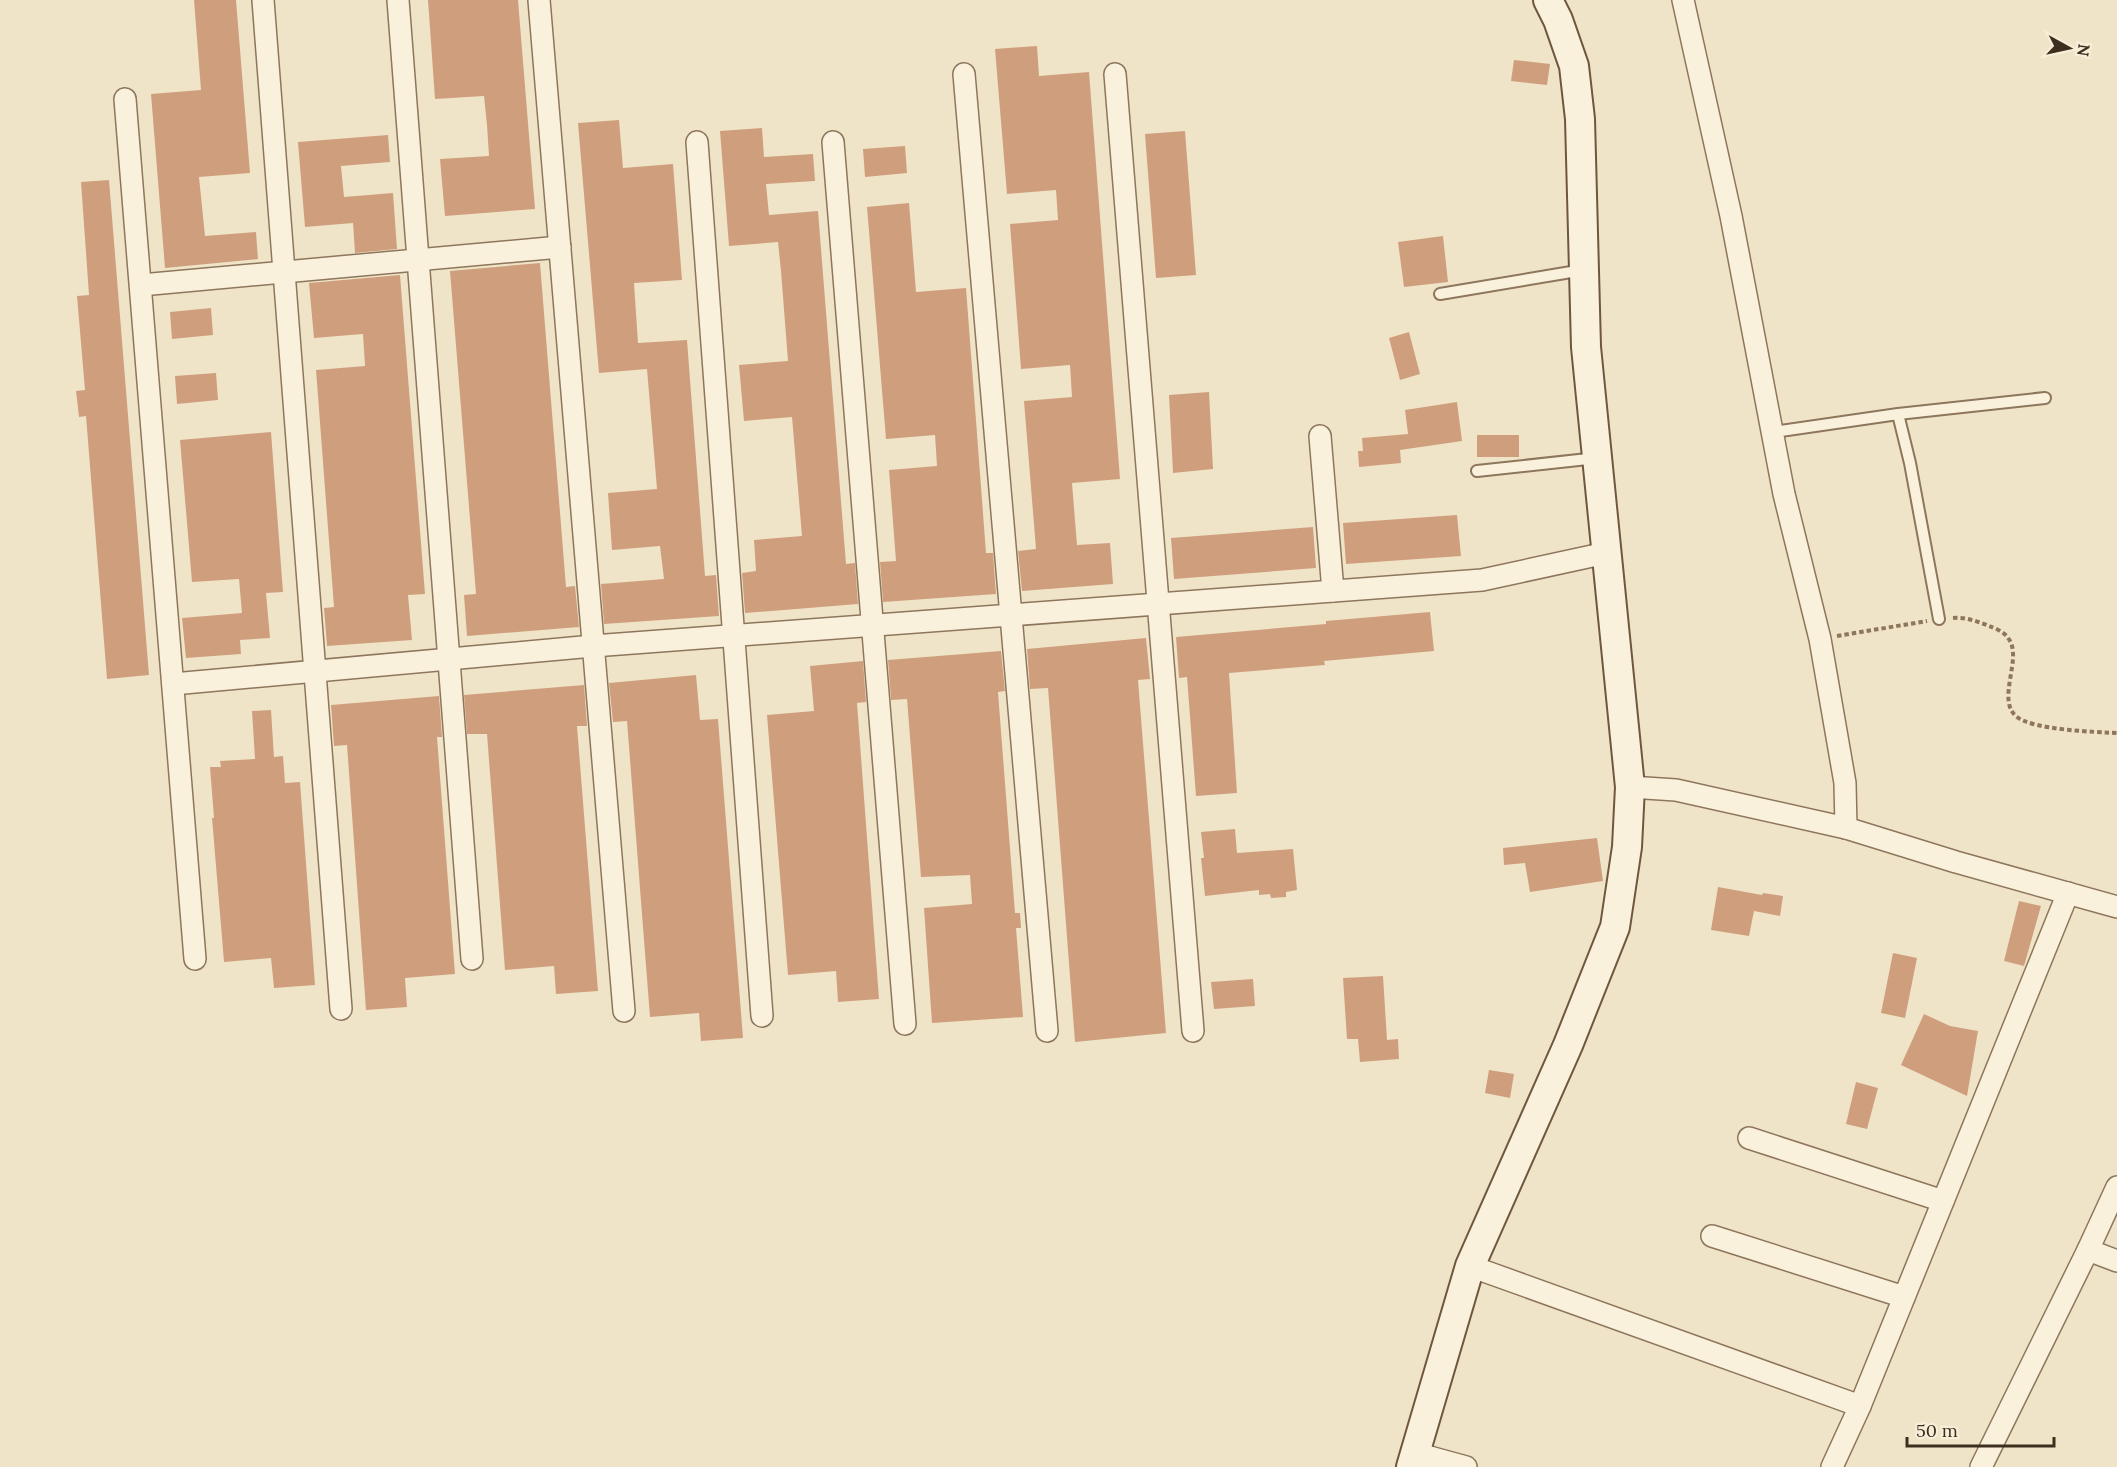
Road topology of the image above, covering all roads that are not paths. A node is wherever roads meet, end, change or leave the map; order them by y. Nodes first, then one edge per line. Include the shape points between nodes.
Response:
1 (262, 0) edge
2 (398, 0) edge
3 (539, 0) edge
4 (1548, 0) edge
5 (1683, 0) edge
6 (964, 74) dead end
7 (1115, 74) dead end
8 (125, 99) dead end
9 (697, 142) dead end
10 (833, 142) dead end
11 (560, 247) junction
12 (418, 260) junction
13 (1583, 270) junction
14 (284, 272) junction
15 (141, 285) junction
16 (1440, 294) dead end
17 (2045, 398) dead end
18 (1898, 414) junction
19 (1774, 432) junction
20 (1320, 436) dead end
21 (1597, 458) junction
22 (1477, 471) dead end
23 (1606, 553) junction
24 (1333, 591) junction
25 (1158, 604) junction
26 (1011, 615) junction
27 (1939, 619) road end
28 (872, 625) junction
29 (734, 635) junction
30 (593, 646) junction
31 (449, 659) junction
32 (315, 671) junction
33 (173, 684) junction
34 (1630, 787) junction
35 (1846, 828) junction
36 (2068, 893) junction
37 (2117, 907) edge
38 (195, 959) dead end
39 (472, 959) dead end
40 (341, 1010) dead end
41 (624, 1011) dead end
42 (762, 1016) dead end
43 (905, 1024) dead end
44 (1047, 1031) dead end
45 (1193, 1031) dead end
46 (1749, 1138) dead end
47 (2117, 1187) edge
48 (1943, 1201) junction
49 (1712, 1236) dead end
50 (2088, 1250) junction
51 (2117, 1261) edge
52 (1470, 1266) junction
53 (1904, 1297) junction
54 (1860, 1406) junction
55 (1413, 1460) edge
56 (1466, 1467) edge
57 (1832, 1467) edge
58 (1981, 1467) edge

1 - 14 street
2 - 12 street
3 - 11 street
4 - 13 main road via 1574,66 1580,118
5 - 19 street
6 - 26 street
7 - 25 street
8 - 15 street
9 - 29 street
10 - 28 street
11 - 12 street
11 - 30 street
12 - 14 street
12 - 31 street
13 - 16 lane
13 - 21 main road
14 - 15 street
14 - 32 street
15 - 33 street
17 - 18 lane
18 - 19 lane
18 - 27 lane
19 - 35 street via 1820,639 1845,783
20 - 24 street
21 - 22 lane
21 - 23 main road
23 - 24 street via 1482,580
23 - 34 main road
24 - 25 street
25 - 26 street
25 - 45 street
26 - 28 street
26 - 44 street
28 - 29 street
28 - 43 street
29 - 30 street
29 - 42 street
30 - 31 street
30 - 41 street
31 - 32 street
31 - 39 street
32 - 33 street
32 - 40 street
33 - 38 street
34 - 35 street via 1676,790
34 - 52 main road via 1627,847 1615,927 1568,1045
35 - 36 street
36 - 37 street
36 - 48 street
46 - 48 street
47 - 50 street
48 - 53 street
49 - 53 street
50 - 51 street
50 - 58 street
52 - 54 street
52 - 55 main road
53 - 54 street
54 - 57 street
55 - 56 street

